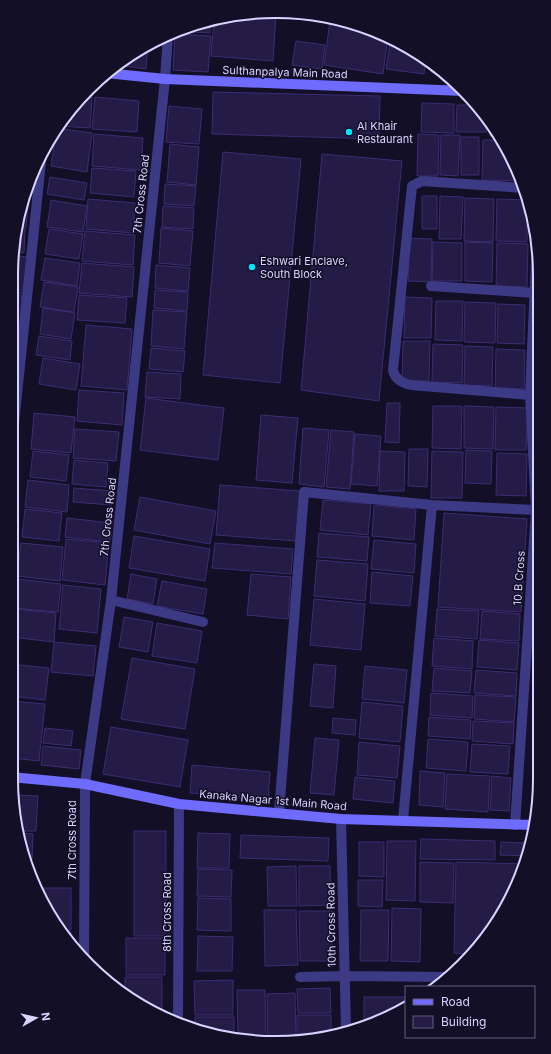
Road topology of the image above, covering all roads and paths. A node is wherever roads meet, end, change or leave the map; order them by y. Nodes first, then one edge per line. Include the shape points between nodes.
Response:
1 (167, 42) edge
2 (115, 74) edge
3 (165, 79) junction
4 (455, 91) edge
5 (40, 173) edge
6 (517, 188) edge
7 (431, 286) dead end
8 (533, 293) edge
9 (533, 318) edge
10 (18, 385) edge
11 (530, 395) junction
12 (533, 452) edge
13 (432, 505) junction
14 (533, 510) edge
15 (533, 555) edge
16 (111, 600) junction
17 (203, 622) dead end
18 (18, 778) edge
19 (85, 784) junction
20 (179, 804) junction
21 (279, 813) junction
22 (341, 819) junction
23 (403, 820) junction
24 (515, 825) junction
25 (529, 825) edge
26 (84, 950) edge
27 (345, 976) junction
28 (439, 977) edge
29 (300, 978) dead end
30 (178, 1016) edge
31 (346, 1026) edge

1 - 3 street, 7th Cross Road
2 - 3 street, Sulthanpalya Main Road
3 - 4 street, Sulthanpalya Main Road
3 - 16 street, 7th Cross Road
5 - 10 street
6 - 11 street via 422,181 412,186 394,375 411,385
7 - 8 street
9 - 11 street, 10 B Cross
11 - 12 street, 10 B Cross
13 - 14 street
13 - 21 street via 304,492
13 - 23 street
15 - 24 street, 10 B Cross
16 - 17 street
16 - 19 street, 7th Cross Road
18 - 19 street, Kanaka Nagar 1st Main Road
19 - 20 street, Kanaka Nagar 1st Main Road
19 - 26 street, 7th Cross Road
20 - 21 street, Kanaka Nagar 1st Main Road
20 - 30 street, 8th Cross Road
21 - 22 street, Kanaka Nagar 1st Main Road
22 - 23 street, Kanaka Nagar 1st Main Road
22 - 27 street, 10th Cross Road
23 - 24 street, Kanaka Nagar 1st Main Road
24 - 25 street, Kanaka Nagar 1st Main Road
27 - 28 street
27 - 29 street
27 - 31 street, 10th Cross Road

